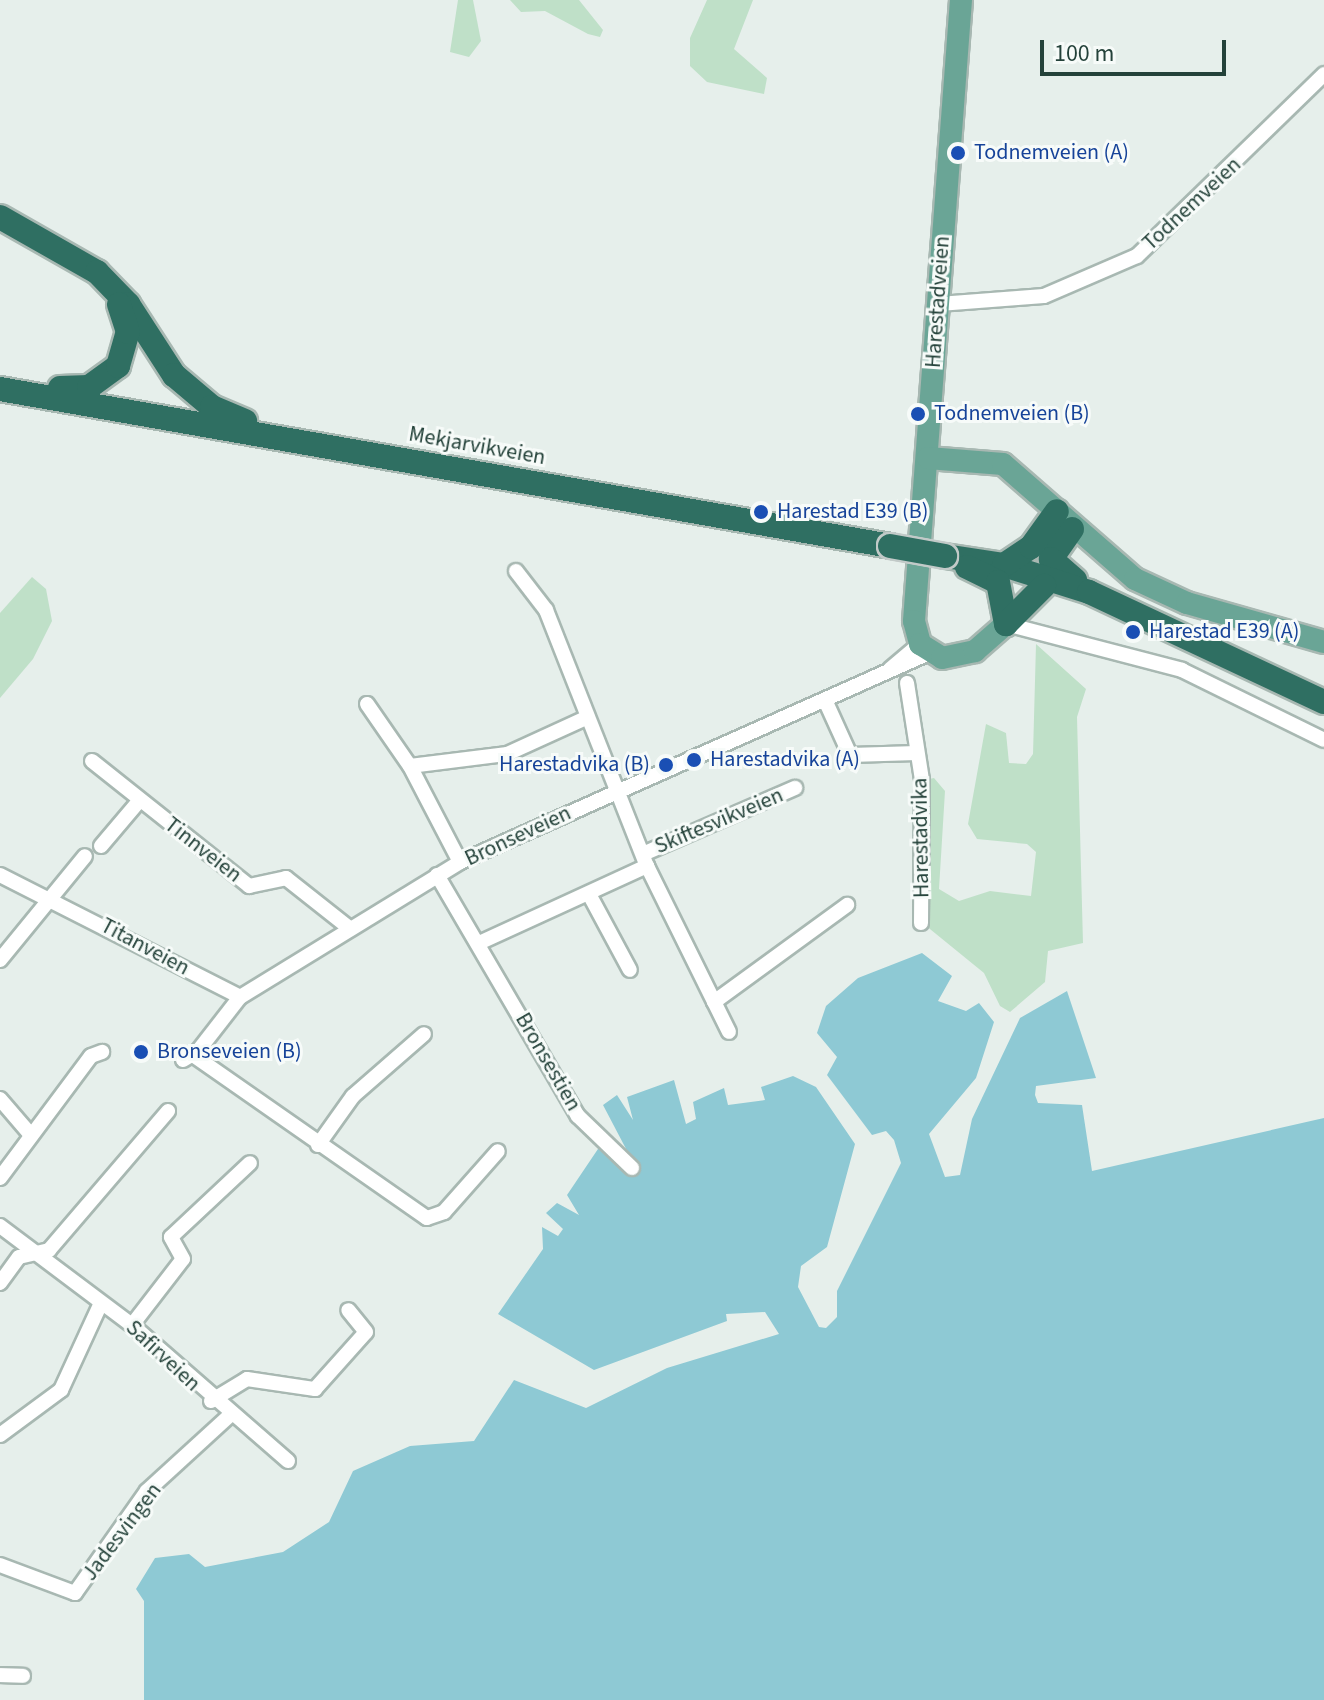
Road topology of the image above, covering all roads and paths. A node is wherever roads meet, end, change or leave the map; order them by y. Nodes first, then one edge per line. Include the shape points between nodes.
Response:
1 (961, 0) edge
2 (1324, 74) edge
3 (0, 217) edge
4 (106, 281) junction
5 (939, 304) junction
6 (0, 389) edge
7 (25, 392) junction
8 (64, 399) junction
9 (0, 404) edge
10 (300, 441) junction
11 (928, 458) junction
12 (1064, 520) junction
13 (951, 559) junction
14 (1004, 565) junction
15 (516, 571) dead end
16 (1044, 581) junction
17 (1089, 592) junction
18 (1006, 624) junction
19 (1324, 642) edge
20 (924, 649) junction
21 (1263, 675) junction
22 (907, 683) dead end
23 (825, 700) junction
24 (1324, 702) edge
25 (367, 704) dead end
26 (586, 718) junction
27 (1324, 740) edge
28 (917, 753) junction
29 (92, 761) dead end
30 (410, 766) junction
31 (795, 788) dead end
32 (615, 791) junction
33 (139, 801) junction
34 (101, 846) dead end
35 (85, 856) dead end
36 (645, 860) junction
37 (460, 862) junction
38 (0, 875) edge
39 (437, 875) junction
40 (589, 894) junction
41 (50, 898) junction
42 (847, 905) dead end
43 (921, 923) dead end
44 (348, 927) junction
45 (479, 943) junction
46 (0, 960) edge
47 (630, 970) dead end
48 (240, 997) junction
49 (714, 1002) junction
50 (729, 1032) dead end
51 (424, 1034) dead end
52 (102, 1052) dead end
53 (0, 1099) edge
54 (168, 1111) dead end
55 (30, 1134) junction
56 (318, 1145) junction
57 (498, 1151) dead end
58 (250, 1163) dead end
59 (632, 1168) dead end
60 (0, 1178) edge
61 (0, 1226) edge
62 (37, 1252) junction
63 (0, 1283) edge
64 (101, 1303) junction
65 (348, 1310) dead end
66 (132, 1325) junction
67 (211, 1401) junction
68 (229, 1416) junction
69 (0, 1435) edge
70 (288, 1461) dead end
71 (0, 1565) edge
72 (0, 1675) edge
73 (23, 1676) dead end

1 - 5 main road, Harestadveien
2 - 5 street, Todnemveien via 1137,256 1044,296
3 - 4 highway
4 - 7 highway via 128,332 118,366 89,387
4 - 10 highway via 199,397
5 - 11 main road, Harestadveien
6 - 7 highway, Mekjarvikveien
7 - 8 highway, Mekjarvikveien
8 - 9 highway
8 - 10 highway, Mekjarvikveien
10 - 13 highway, Mekjarvikveien, bridge
11 - 12 main road via 1003,464
11 - 20 main road, Harestadveien via 914,621
12 - 14 highway
12 - 17 highway via 1052,564
12 - 19 main road via 1161,593
13 - 14 highway, Mekjarvikveien
13 - 16 highway, Mekjarvikveien
13 - 18 highway via 998,582
14 - 16 highway, Mekjarvikveien
15 - 26 street, Skiftesvikveien via 546,610
16 - 17 highway
16 - 18 highway
16 - 21 highway
17 - 21 highway
18 - 20 main road via 966,655
18 - 27 street via 1182,670
20 - 23 street, Bronseveien via 881,676
21 - 24 highway
22 - 28 street, Harestadvika
23 - 28 street, Harestadvika via 850,755
23 - 32 street, Bronseveien
25 - 30 street
26 - 30 street via 507,754
26 - 32 street, Skiftesvikveien
28 - 43 street, Harestadvika
29 - 33 street, Tinnveien
30 - 37 street
31 - 36 street, Skiftesvikveien
32 - 36 street, Skiftesvikveien
32 - 37 street, Bronseveien
33 - 34 street
33 - 44 street, Tinnveien via 249,886 286,878
35 - 41 street
36 - 40 street, Skiftesvikveien
36 - 49 street, Skiftesvikveien
37 - 39 street, Bronseveien
38 - 41 street, Titanveien
39 - 44 street, Bronseveien
39 - 45 street, Bronsestien
40 - 45 street, Skiftesvikveien
40 - 47 street
41 - 46 street
41 - 48 street, Titanveien
42 - 49 street
44 - 48 street, Bronseveien
45 - 59 street, Bronsestien via 578,1116
48 - 56 street, Bronseveien via 188,1058
49 - 50 street, Skiftesvikveien
51 - 56 street via 353,1096
52 - 55 street via 91,1056
53 - 55 street
54 - 62 street via 49,1250
55 - 60 street
56 - 57 street, Bronseveien via 427,1218 444,1212
58 - 66 street via 171,1237 183,1259
61 - 62 street, Safirveien
62 - 63 street via 19,1257
62 - 64 street, Safirveien
64 - 66 street, Safirveien
64 - 69 street via 61,1390
65 - 67 street via 366,1332 315,1389 247,1379
66 - 67 street, Safirveien
67 - 68 street, Safirveien
68 - 70 street, Safirveien
68 - 71 street, Jadesvingen via 147,1491 75,1593
72 - 73 street

